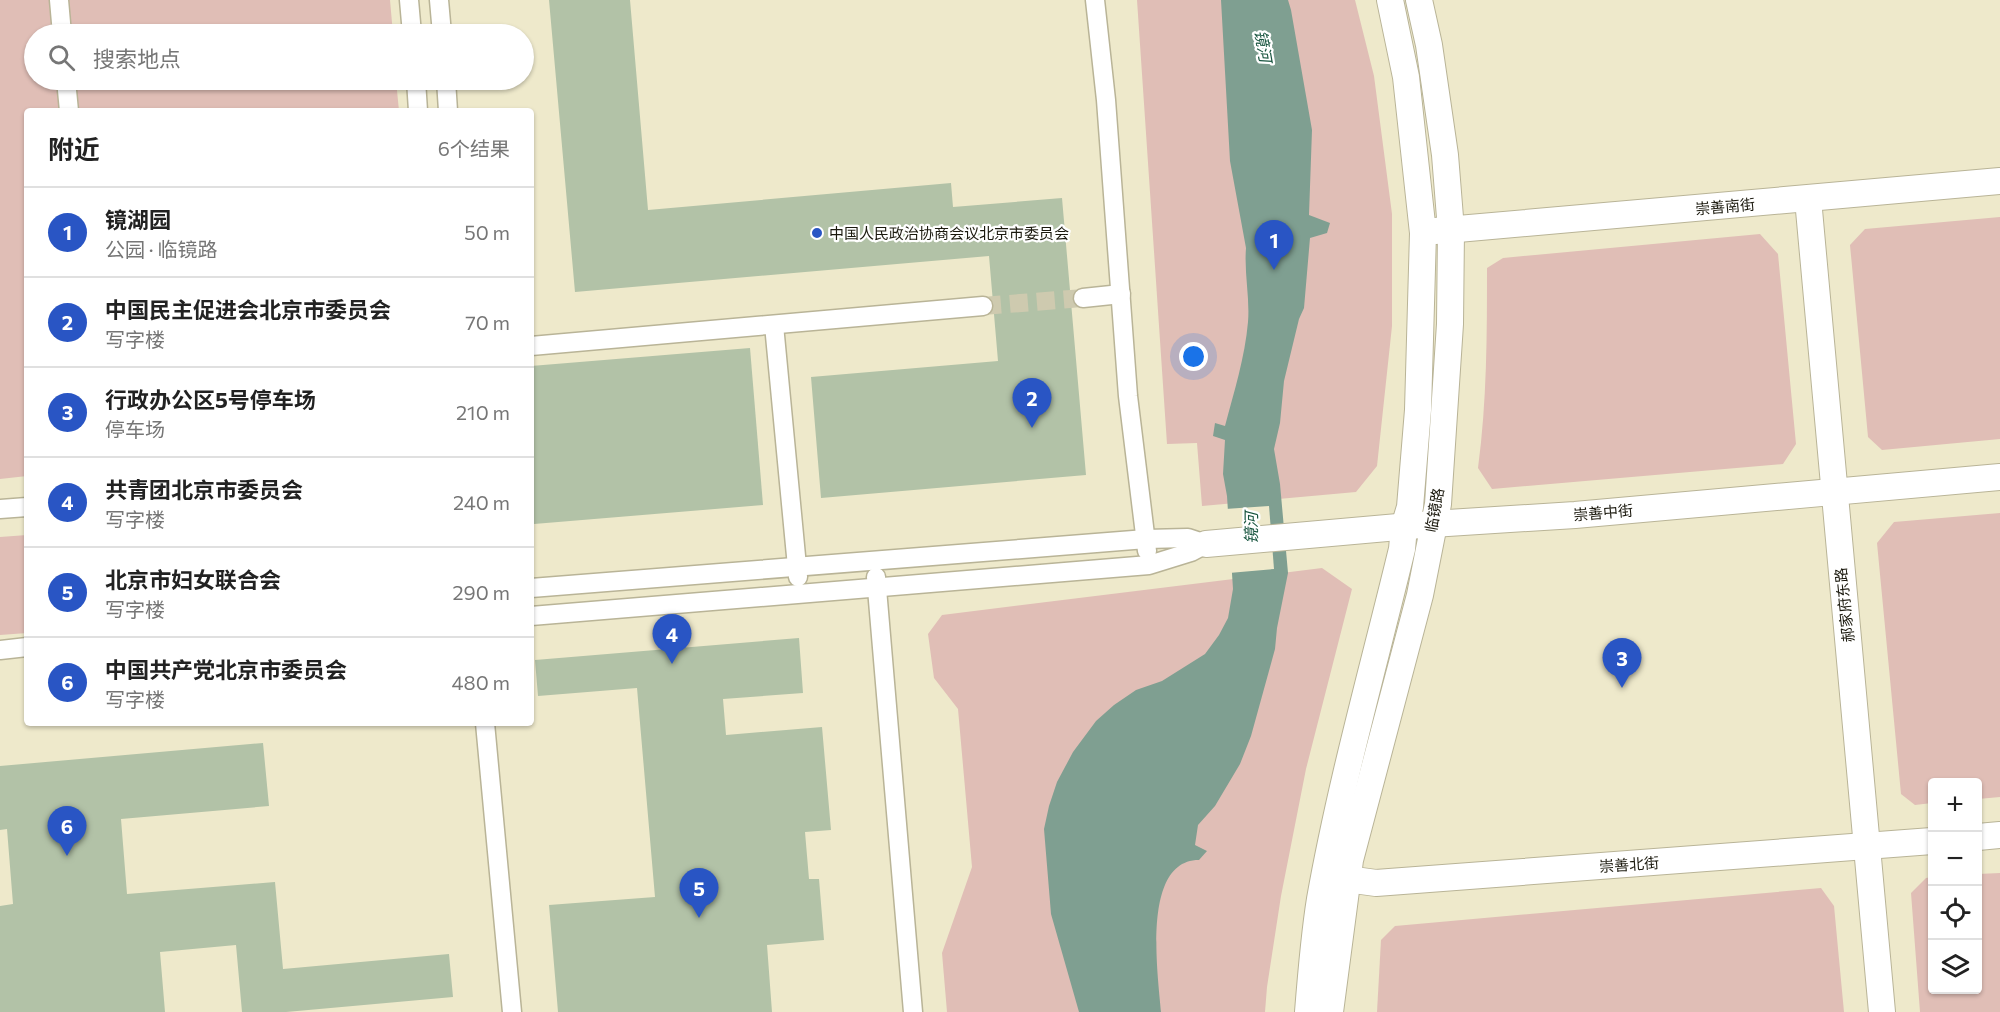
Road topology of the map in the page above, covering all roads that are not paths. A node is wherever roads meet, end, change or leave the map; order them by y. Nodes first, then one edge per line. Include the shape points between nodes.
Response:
1 (59, 0) edge
2 (409, 0) edge
3 (439, 0) edge
4 (1095, 0) edge
5 (1390, 0) edge
6 (1419, 0) edge
7 (61, 24) edge
8 (411, 24) edge
9 (441, 24) edge
10 (67, 90) edge
11 (417, 90) edge
12 (447, 90) edge
13 (69, 108) edge
14 (418, 108) edge
15 (448, 108) edge
16 (2000, 181) edge
17 (1808, 199) junction
18 (1451, 230) junction
19 (1423, 233) junction
20 (1121, 294) junction
21 (1083, 298) tunnel mouth
22 (983, 306) tunnel mouth
23 (774, 325) junction
24 (534, 346) edge
25 (2000, 477) edge
26 (1833, 491) junction
27 (24, 507) edge
28 (0, 509) edge
29 (1432, 524) junction
30 (1404, 527) junction
31 (1146, 539) junction
32 (1206, 544) junction
33 (875, 561) junction
34 (1149, 565) junction
35 (797, 567) junction
36 (534, 588) edge
37 (877, 588) junction
38 (800, 594) junction
39 (534, 616) edge
40 (24, 647) edge
41 (0, 650) edge
42 (485, 726) edge
43 (2000, 834) edge
44 (1982, 836) edge
45 (1928, 841) edge
46 (1868, 846) junction
47 (1336, 878) junction
48 (512, 1012) edge
49 (913, 1012) edge
50 (1308, 1012) edge
51 (1330, 1012) edge
52 (1882, 1012) edge

1 - 7 street
2 - 8 street
3 - 9 street
4 - 20 street
5 - 19 street, 临镜路 via 1407,77
6 - 18 street, 临镜路 via 1445,155
10 - 13 street
11 - 14 street
12 - 15 street
16 - 17 street, 崇善南街
17 - 18 street, 崇善南街
17 - 26 street, 郝家府东路
18 - 19 street, 崇善南街
18 - 29 street, 临镜路 via 1450,324 1438,504
19 - 30 street, 临镜路 via 1418,410 1410,507
20 - 21 street
20 - 31 street via 1128,396
22 - 23 street
23 - 24 street
23 - 35 street
25 - 26 street, 崇善中街
26 - 29 street, 崇善中街
26 - 46 street, 郝家府东路
27 - 28 street
29 - 30 street, 崇善中街
29 - 47 street, 临镜路 via 1420,595 1365,797
30 - 32 street, 崇善中街
30 - 47 street, 临镜路 via 1402,549 1348,764
31 - 32 street via 1188,538
31 - 33 street
31 - 34 street
32 - 34 street
33 - 35 street
33 - 37 street
34 - 37 street
35 - 36 street
35 - 38 street
37 - 38 street
37 - 49 street
38 - 39 street
40 - 41 street
42 - 48 street
43 - 44 street
45 - 46 street, 崇善北街
46 - 47 street, 崇善北街 via 1376,883
46 - 52 street, 郝家府东路
47 - 50 street, 临镜路 via 1313,951
47 - 51 street, 临镜路

